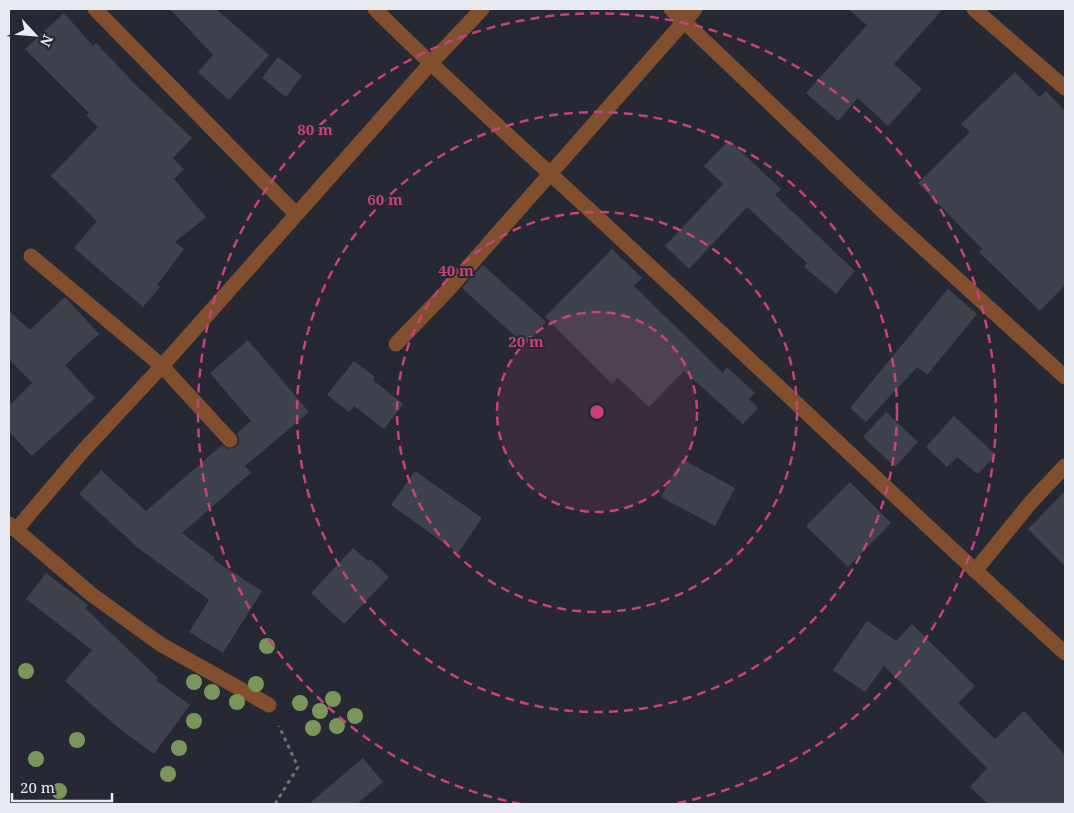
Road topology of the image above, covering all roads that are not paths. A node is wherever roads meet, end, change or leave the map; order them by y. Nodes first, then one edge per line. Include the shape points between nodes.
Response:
1 (95, 9) edge
2 (375, 9) edge
3 (482, 9) edge
4 (671, 9) edge
5 (695, 9) edge
6 (974, 9) edge
7 (684, 21) junction
8 (430, 64) junction
9 (1065, 88) edge
10 (550, 172) junction
11 (296, 214) junction
12 (31, 256) dead end
13 (396, 344) dead end
14 (162, 366) junction
15 (1065, 377) edge
16 (230, 440) dead end
17 (1065, 466) edge
18 (12, 527) edge
19 (975, 571) junction
20 (1065, 653) edge
21 (269, 705) road end

1 - 11 street
2 - 8 street
3 - 8 street
4 - 7 street
5 - 7 street
6 - 9 street
7 - 10 street
7 - 15 street via 888,216
8 - 10 street
8 - 11 street
10 - 13 street via 448,290
10 - 19 street
11 - 14 street
12 - 14 street
14 - 16 street
14 - 18 street
17 - 19 street
18 - 21 street via 91,594 160,644
19 - 20 street

